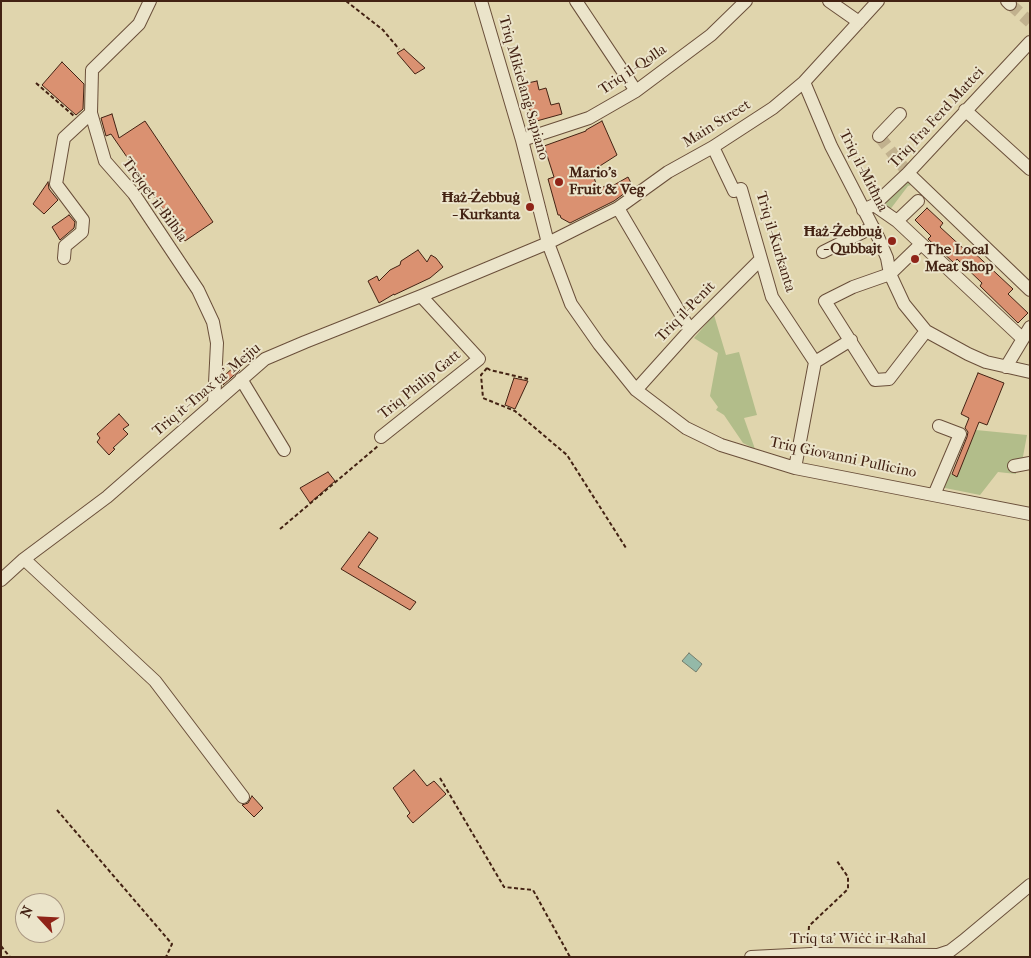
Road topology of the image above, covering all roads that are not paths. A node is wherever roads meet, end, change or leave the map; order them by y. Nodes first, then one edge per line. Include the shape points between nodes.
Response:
1 (150, 1) edge
2 (481, 1) edge
3 (576, 1) edge
4 (746, 1) edge
5 (829, 1) edge
6 (878, 1) edge
7 (858, 22) junction
8 (1030, 42) edge
9 (804, 82) junction
10 (636, 90) junction
11 (966, 110) junction
12 (91, 113) junction
13 (900, 114) dead end
14 (880, 136) dead end
15 (522, 140) junction
16 (713, 147) junction
17 (1030, 169) edge
18 (908, 173) junction
19 (918, 201) dead end
20 (618, 208) junction
21 (869, 208) junction
22 (897, 220) junction
23 (873, 227) junction
24 (548, 243) junction
25 (921, 244) junction
26 (823, 252) dead end
27 (64, 258) dead end
28 (761, 259) junction
29 (890, 274) junction
30 (1030, 290) edge
31 (421, 296) junction
32 (1030, 327) edge
33 (690, 330) junction
34 (926, 331) junction
35 (1023, 339) junction
36 (851, 340) junction
37 (815, 362) junction
38 (1006, 367) junction
39 (1030, 372) edge
40 (241, 379) junction
41 (636, 390) junction
42 (214, 403) junction
43 (939, 426) dead end
44 (381, 437) road end
45 (284, 450) dead end
46 (1030, 463) edge
47 (1014, 466) dead end
48 (795, 468) junction
49 (934, 495) junction
50 (1030, 514) edge
51 (24, 559) junction
52 (1, 580) edge
53 (243, 797) dead end
54 (1030, 885) edge
55 (752, 957) edge

1 - 12 street, Trejqet il-Bilbla via 139,24 92,70
2 - 15 street, Triq Mikielanġ Sapiano
3 - 10 street
4 - 10 street, Triq il-Qolla via 711,35
5 - 7 street
6 - 7 street, Main Street
7 - 9 street, Main Street
8 - 11 street, Triq Fra Ferd Mattei
9 - 16 street, Main Street via 773,108
9 - 21 street, Triq il-Mitħna via 831,146
10 - 15 street, Triq il-Qolla via 589,118
11 - 17 street
11 - 18 street, Triq Fra Ferd Mattei
12 - 27 street via 64,138 56,184 82,220 82,232 65,246
12 - 42 street, Trejqet il-Bilbla via 105,161 134,194 198,290 213,322 217,343
13 - 14 street
15 - 24 street, Triq Mikielanġ Sapiano
16 - 20 street, Main Street via 668,172
16 - 28 street, Triq il-Kurkanta via 734,191 741,189
18 - 21 street, Triq Fra Ferd Mattei
18 - 30 street
19 - 22 street
20 - 24 street, Main Street
20 - 33 street
21 - 22 street
21 - 23 street, Triq il-Mitħna
22 - 25 street
23 - 26 street
23 - 29 street, Triq il-Mitħna via 887,258
24 - 31 street, Triq it-Tnax ta' Mejju
24 - 41 street, Triq Mikielanġ Sapiano via 571,304
25 - 29 street
25 - 35 street
28 - 33 street, Triq il-Penit
28 - 37 street, Triq il-Kurkanta via 772,297
29 - 34 street, Triq il-Mitħna via 904,304
29 - 36 street via 825,301
31 - 40 street, Triq it-Tnax ta' Mejju via 265,359
31 - 44 street, Triq Philip Gatt via 483,363
32 - 35 street
33 - 41 street, Triq il-Penit
34 - 36 street via 888,380 875,380
34 - 38 street, Triq il-Mitħna via 968,354
35 - 38 street
36 - 37 street
37 - 48 street
38 - 39 street, Triq il-Mitħna
40 - 42 street, Triq it-Tnax ta' Mejju
40 - 45 street
41 - 48 street, Triq Giovanni Pullicino via 686,428 721,445
42 - 51 street, Triq it-Tnax ta' Mejju via 107,497
43 - 49 street via 960,434
46 - 47 street
48 - 49 street, Triq Giovanni Pullicino
49 - 50 street, Triq Giovanni Pullicino
51 - 52 street, Triq it-Tnax ta' Mejju
51 - 53 street via 156,681
54 - 55 street, Triq ta' Wiċċ ir-Raħal via 963,941 938,955

